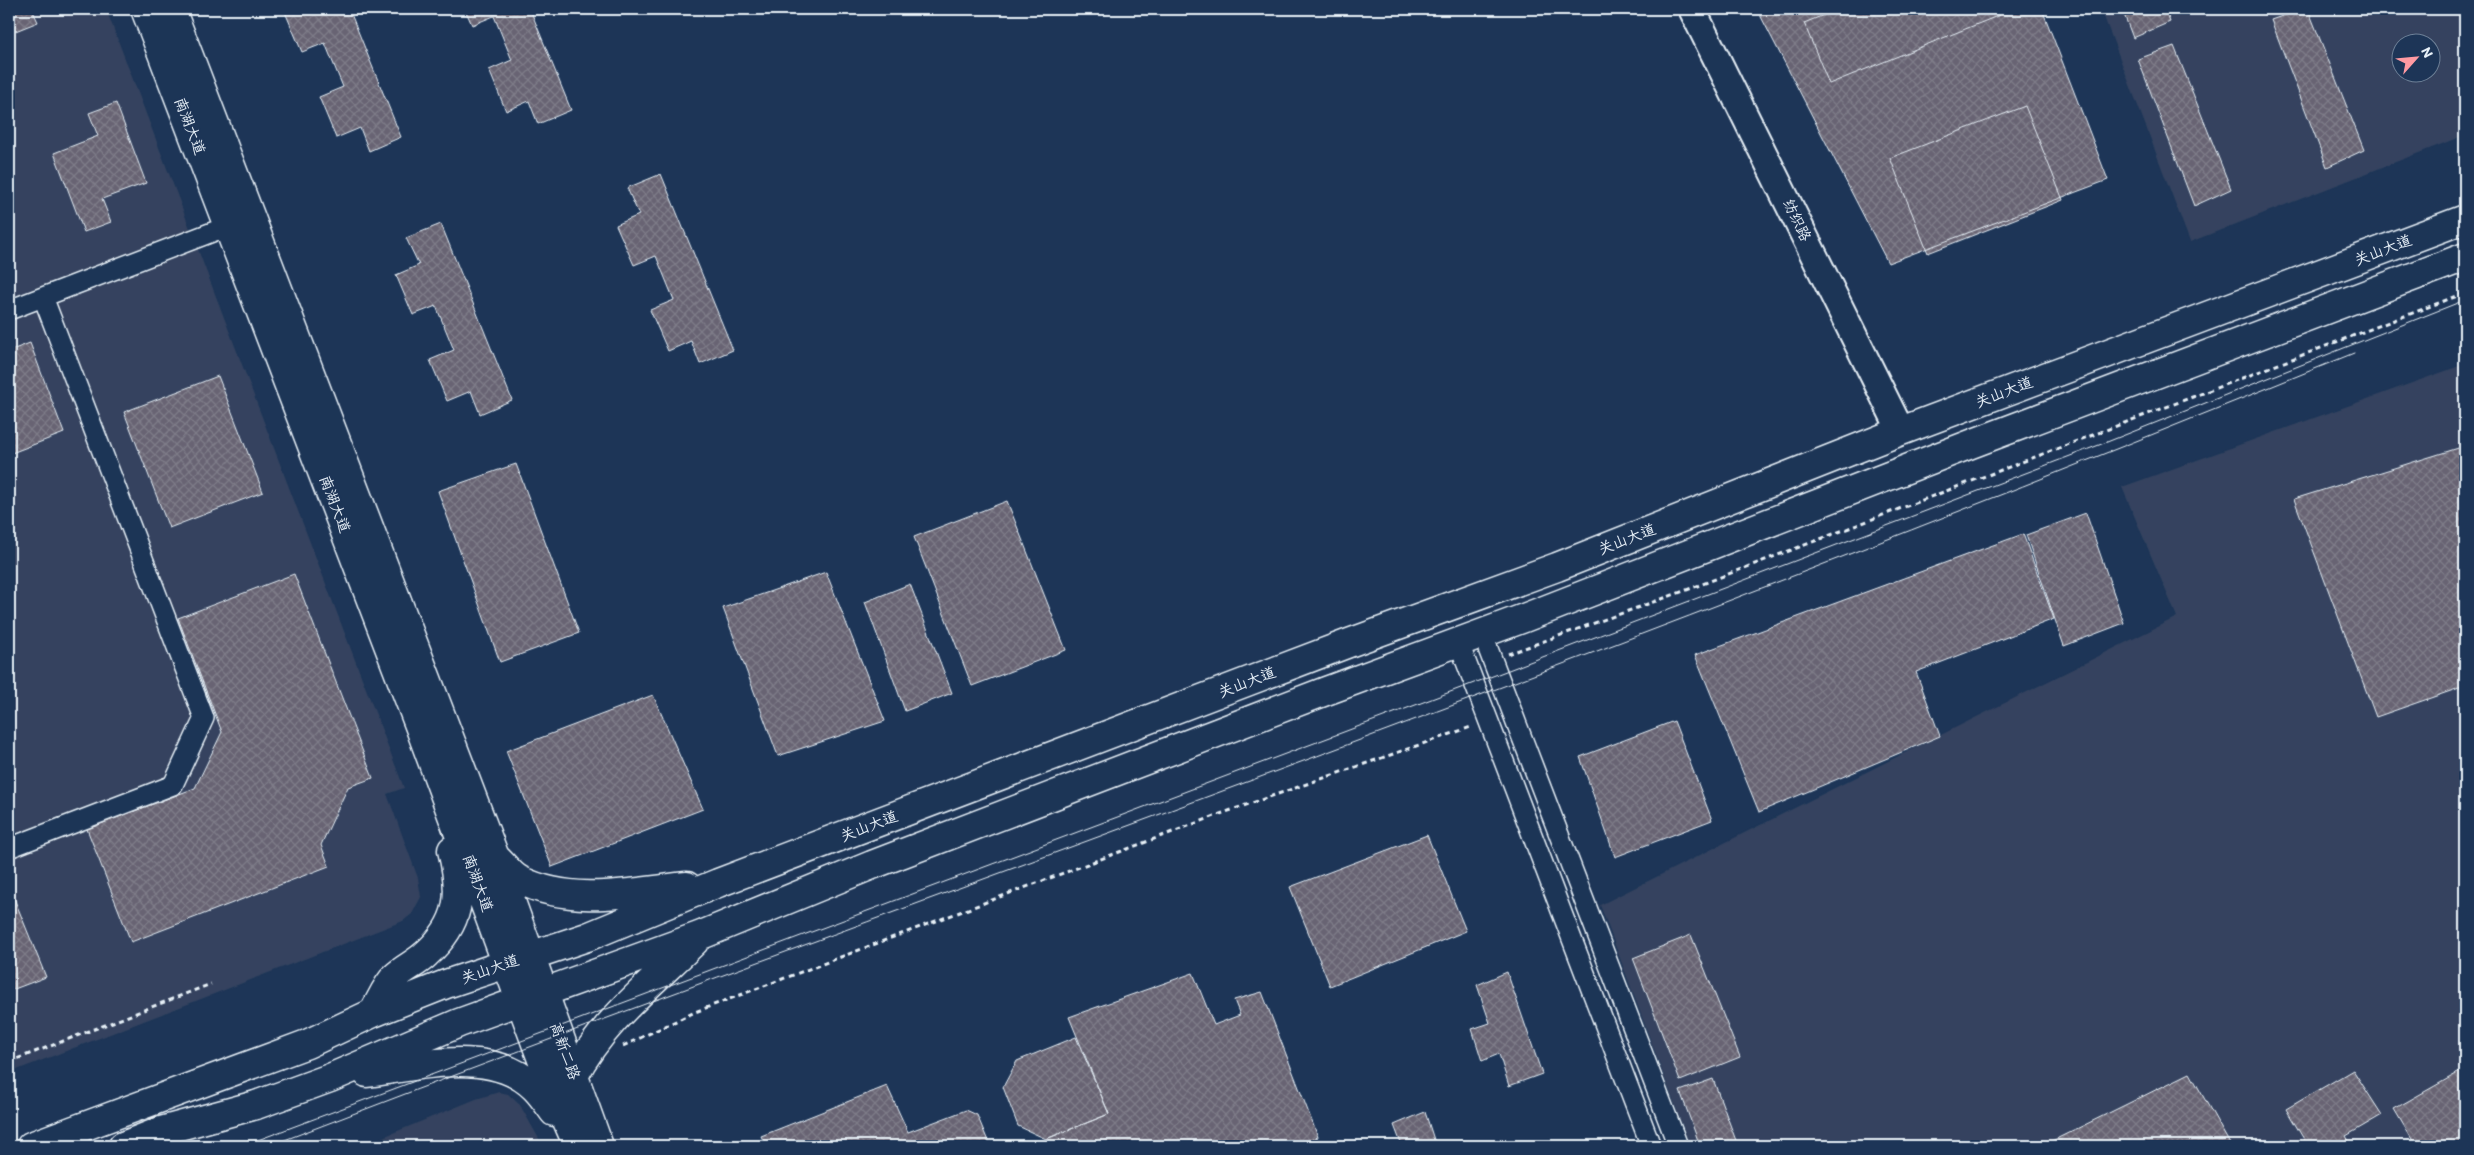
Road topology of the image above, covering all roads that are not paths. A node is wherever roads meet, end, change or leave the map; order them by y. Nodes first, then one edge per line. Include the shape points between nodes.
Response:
1 (145, 9) edge
2 (170, 9) edge
3 (1692, 9) edge
4 (2465, 219) edge
5 (228, 226) junction
6 (2465, 258) edge
7 (43, 297) junction
8 (9, 310) edge
9 (1901, 431) junction
10 (1470, 637) junction
11 (420, 728) junction
12 (9, 848) edge
13 (495, 857) junction
14 (718, 883) junction
15 (699, 936) junction
16 (519, 960) junction
17 (532, 997) junction
18 (373, 1013) junction
19 (574, 1076) junction
20 (330, 1078) junction
21 (584, 1144) edge
22 (31, 1146) edge
23 (123, 1146) edge
24 (1651, 1146) edge
25 (1678, 1146) edge

1 - 5 main road, 南湖大道
2 - 13 main road, 南湖大道
3 - 9 main road, 纺织路
4 - 9 main road, 关山大道
5 - 7 street
5 - 11 main road, 南湖大道
6 - 10 main road
7 - 8 street
7 - 12 street via 204,718 173,785
9 - 14 main road, 关山大道 via 1556,567
10 - 15 main road via 872,865
10 - 24 street
10 - 25 street via 1492,659
11 - 16 main road, 南湖大道
11 - 18 main road via 457,868 458,906 450,929 426,954 394,978
13 - 14 main road via 519,880 554,892 590,896
13 - 16 main road, 南湖大道
14 - 16 main road, 关山大道 via 586,937
15 - 17 main road
15 - 19 main road via 606,1029 587,1052
16 - 17 main road, 南湖大道
16 - 18 main road, 关山大道
17 - 19 main road, 高新二路
17 - 20 main road via 459,1023
17 - 21 main road, 高新二路 via 551,1084
18 - 22 main road, 关山大道 via 266,1060
19 - 21 main road, 高新二路
20 - 21 main road via 446,1061 499,1066 536,1088
20 - 23 main road via 256,1106 161,1131

